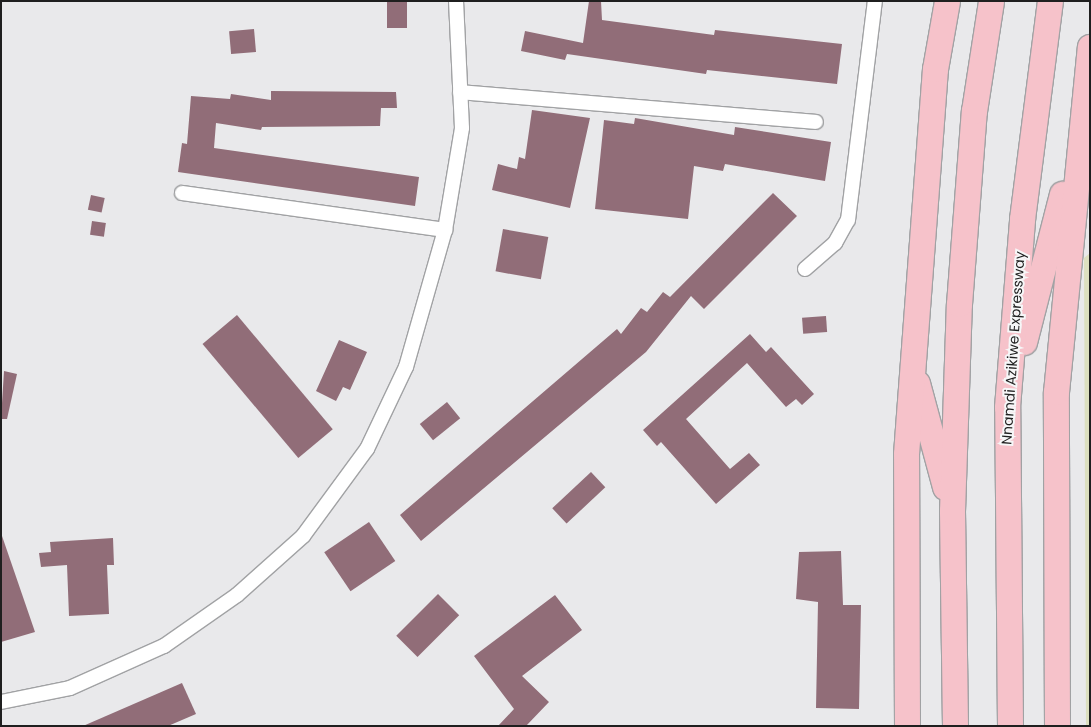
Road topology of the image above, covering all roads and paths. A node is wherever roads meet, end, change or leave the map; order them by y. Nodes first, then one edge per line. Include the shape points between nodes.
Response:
1 (456, 1) edge
2 (875, 1) edge
3 (947, 1) edge
4 (991, 1) edge
5 (1050, 1) edge
6 (1090, 47) edge
7 (460, 92) junction
8 (816, 122) dead end
9 (1080, 125) junction
10 (182, 193) dead end
11 (445, 230) junction
12 (805, 270) dead end
13 (912, 364) junction
14 (1007, 407) junction
15 (952, 511) junction
16 (1, 702) edge
17 (907, 726) edge
18 (955, 726) edge
19 (1010, 726) edge
20 (1056, 726) edge

1 - 7 street
2 - 12 street via 848,220 834,244
3 - 13 highway via 935,69
4 - 15 highway via 974,111 959,304
5 - 14 highway, Nnamdi Azikiwe Expressway via 1023,210
6 - 9 highway
7 - 8 street
7 - 11 street via 462,128
9 - 14 highway
9 - 20 highway via 1056,392
10 - 11 street
11 - 16 street via 406,368 367,449 303,536 237,595 164,646 70,688
13 - 15 highway
13 - 17 highway via 906,454
14 - 19 highway, Nnamdi Azikiwe Expressway
15 - 18 highway

